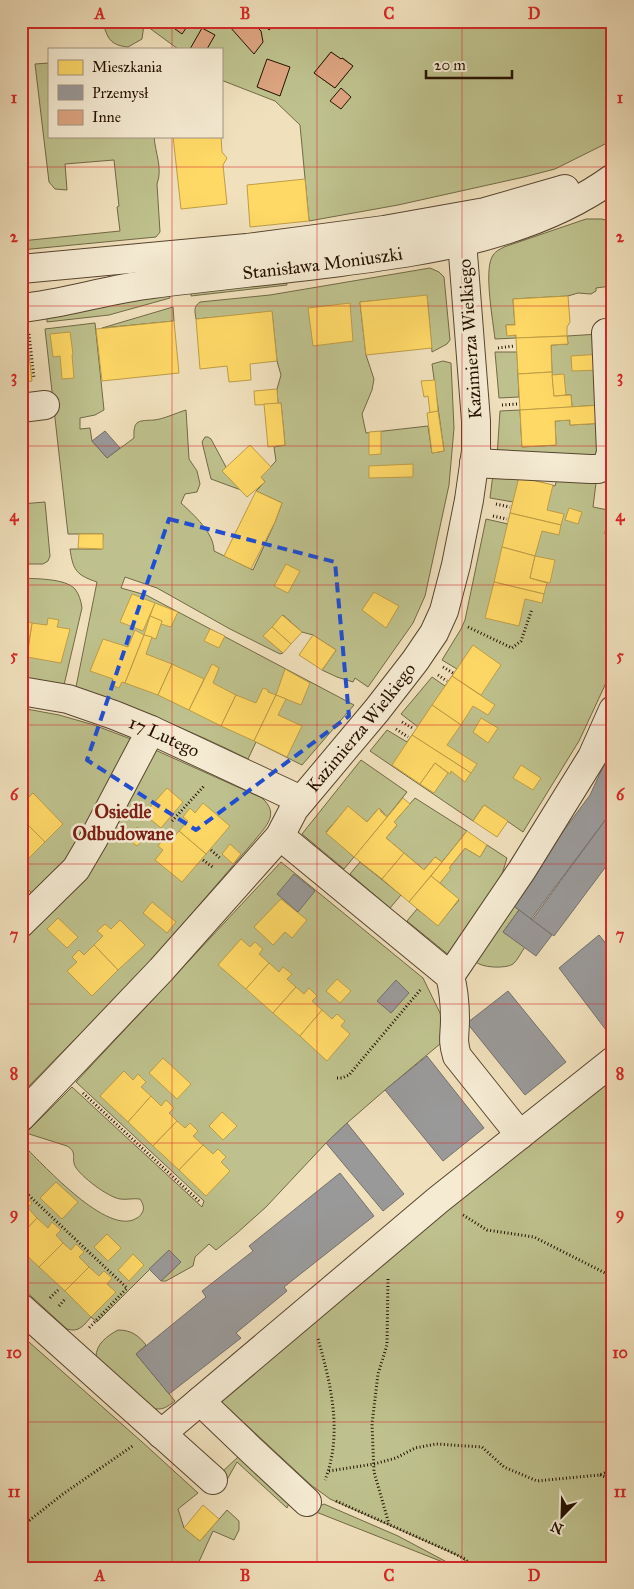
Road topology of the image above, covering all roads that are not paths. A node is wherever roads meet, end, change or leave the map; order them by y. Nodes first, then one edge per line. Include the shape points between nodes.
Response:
1 (613, 174) edge
2 (613, 178) edge
3 (462, 241) junction
4 (21, 269) edge
5 (25, 318) edge
6 (606, 333) dead end
7 (474, 463) junction
8 (21, 692) edge
9 (613, 710) edge
10 (151, 730) junction
11 (301, 800) junction
12 (280, 836) junction
13 (21, 923) edge
14 (450, 976) junction
15 (613, 1061) edge
16 (21, 1117) edge
17 (520, 1135) junction
18 (21, 1308) edge
19 (200, 1400) junction
20 (151, 1437) junction
21 (212, 1480) dead end
22 (320, 1495) road end

1 - 4 street, Stanisława Moniuszki via 485,212 384,230 248,248
2 - 3 street, Stanisława Moniuszki via 556,210 522,224
3 - 5 street, Stanisława Moniuszki via 392,255 140,285 34,307
3 - 7 street, Kazimierza Wielkiego via 477,437
6 - 7 street via 611,453 607,465 590,469
7 - 11 street, Kazimierza Wielkiego via 452,582 434,633 377,710
8 - 10 street, 17 Lutego via 68,699
9 - 14 street via 592,757 522,870
10 - 11 street, 17 Lutego
10 - 13 street via 76,869
11 - 12 street, Kazimierza Wielkiego
12 - 14 street
12 - 16 street, Kazimierza Wielkiego via 161,970
14 - 17 street via 455,1005 453,1044 457,1056
15 - 17 street
17 - 19 street
18 - 20 street
19 - 20 street
19 - 22 street via 249,1448
20 - 21 street

